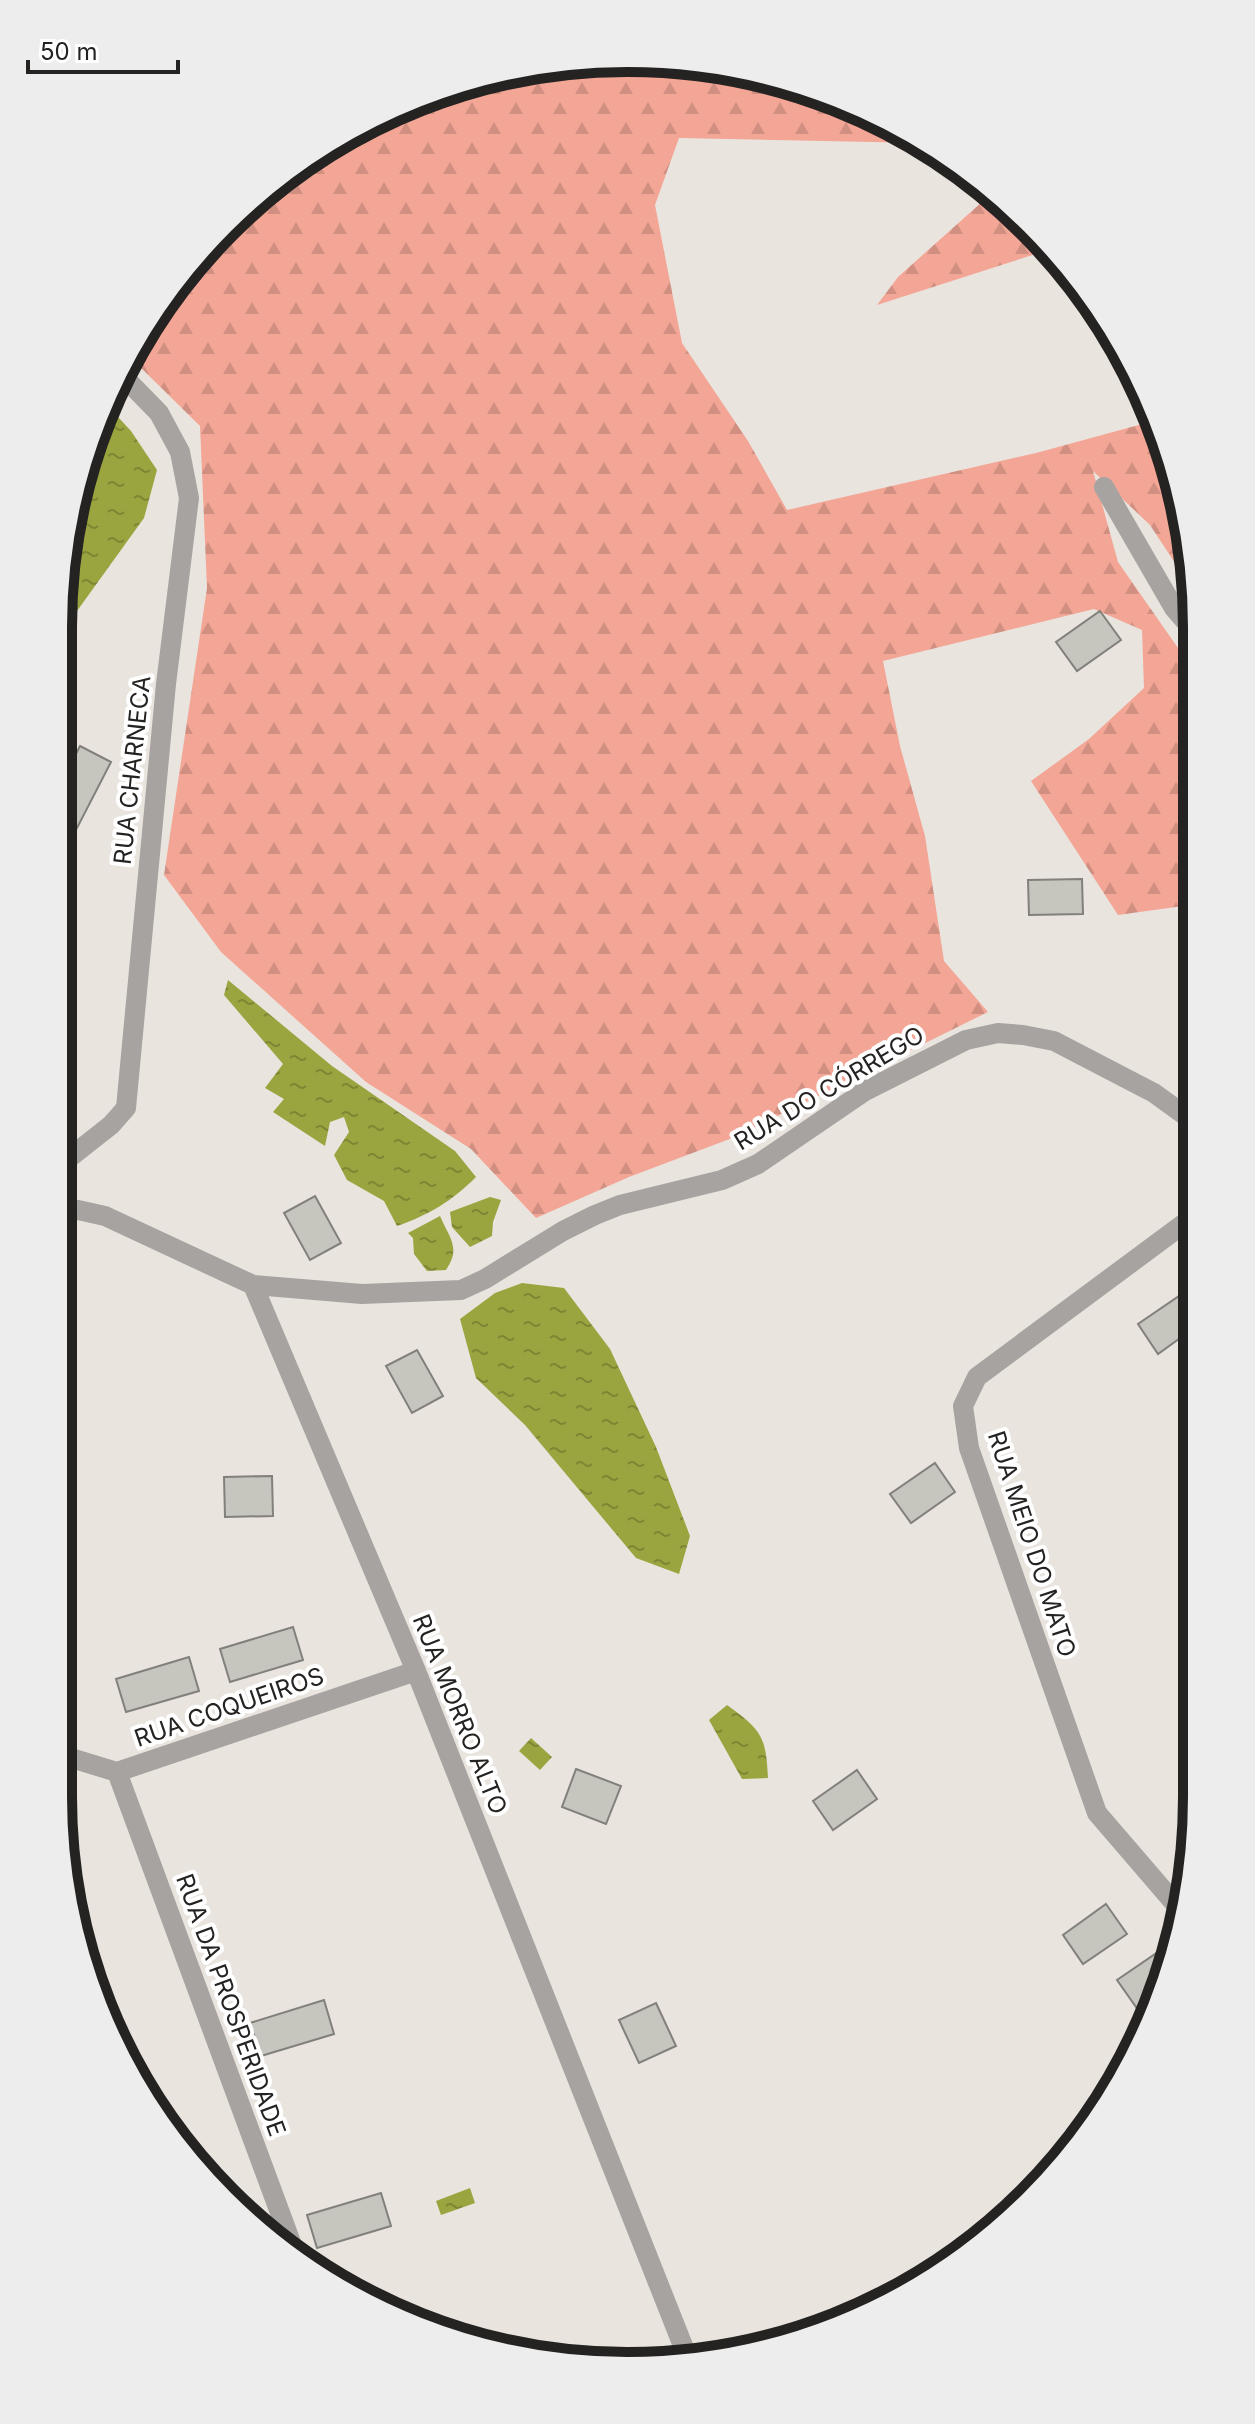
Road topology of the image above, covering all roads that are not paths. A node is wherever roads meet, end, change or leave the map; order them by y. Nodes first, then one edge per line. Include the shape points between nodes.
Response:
1 (129, 382) edge
2 (1104, 487) dead end
3 (1183, 618) edge
4 (1183, 1114) edge
5 (72, 1156) edge
6 (72, 1210) edge
7 (1183, 1224) edge
8 (253, 1285) junction
9 (416, 1671) junction
10 (72, 1758) edge
11 (117, 1772) junction
12 (1173, 1901) edge
13 (289, 2237) edge
14 (684, 2349) edge

1 - 5 street, RUA CHARNECA via 159,413 180,452 189,498 126,1108
2 - 3 street
4 - 8 street, RUA DO CÓRREGO via 1066,1047 998,1033 966,1040 865,1091 758,1164 722,1180 595,1215 461,1290 362,1294
6 - 8 street via 105,1216
7 - 12 street, RUA MEIO DO MATO via 977,1377 963,1406 969,1448 1097,1813
8 - 9 street, RUA MORRO ALTO
9 - 11 street, RUA COQUEIROS
9 - 14 street, RUA MORRO ALTO
10 - 11 street, RUA COQUEIROS
11 - 13 street, RUA DA PROSPERIDADE

